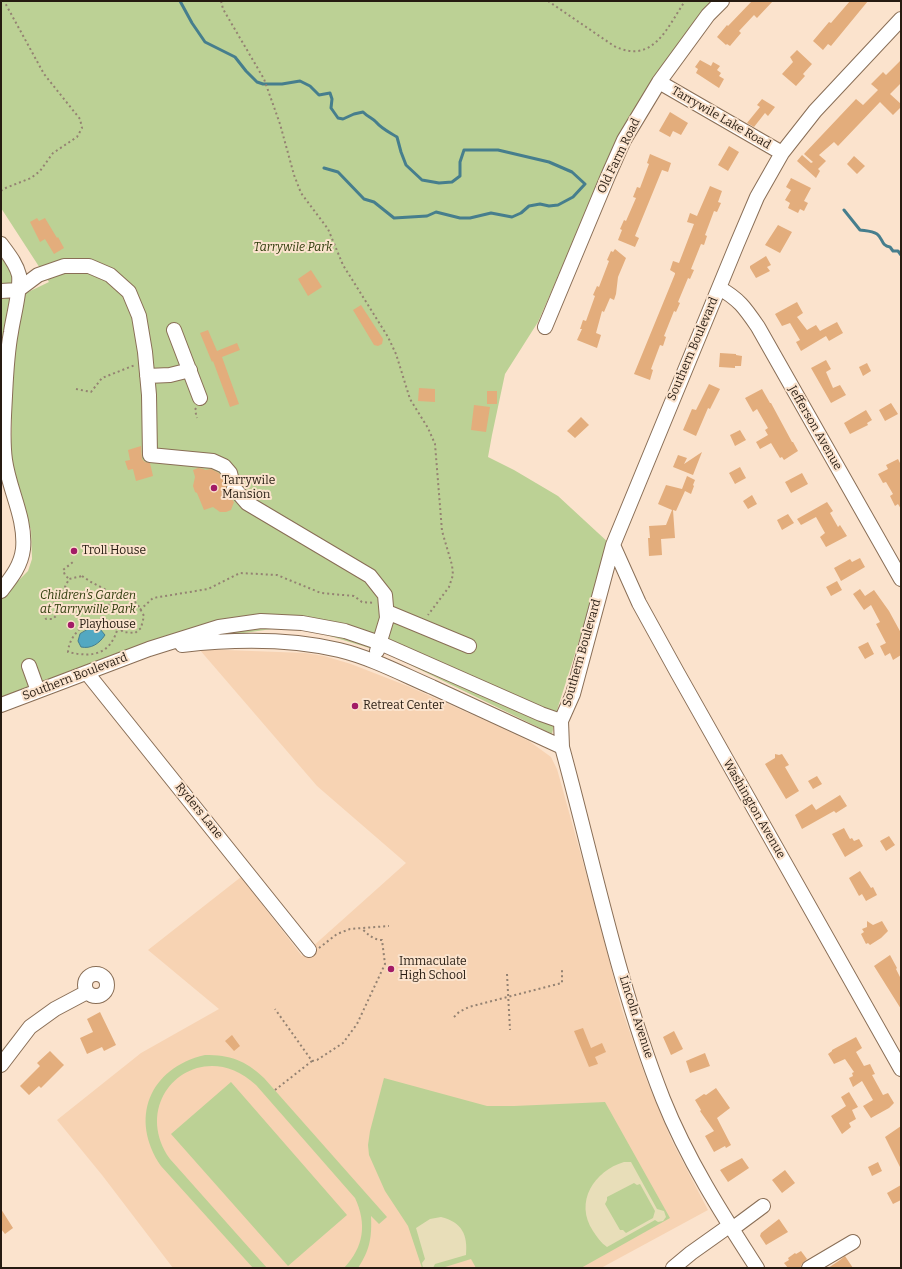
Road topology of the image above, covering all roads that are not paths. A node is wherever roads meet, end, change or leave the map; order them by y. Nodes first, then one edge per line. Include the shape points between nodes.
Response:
1 (722, 1) edge
2 (901, 20) edge
3 (659, 82) junction
4 (782, 153) junction
5 (1, 244) edge
6 (719, 288) junction
7 (18, 290) junction
8 (1, 291) edge
9 (545, 327) dead end
10 (174, 330) dead end
11 (190, 370) junction
12 (147, 376) junction
13 (198, 404) road end
14 (613, 545) junction
15 (901, 579) edge
16 (1, 591) edge
17 (386, 608) junction
18 (380, 643) junction
19 (469, 646) dead end
20 (149, 649) junction
21 (373, 661) junction
22 (29, 666) dead end
23 (87, 674) junction
24 (38, 691) junction
25 (1, 705) edge
26 (561, 720) junction
27 (562, 747) junction
28 (314, 949) road end
29 (87, 992) dead end
30 (1, 1065) edge
31 (901, 1069) edge
32 (763, 1206) dead end
33 (731, 1228) junction
34 (853, 1242) dead end
35 (672, 1268) edge
36 (757, 1268) edge
37 (809, 1268) edge

1 - 3 street, Old Farm Road
2 - 4 street, Southern Boulevard via 815,111
3 - 4 street, Tarrywile Lake Road
3 - 9 street, Old Farm Road via 624,140
4 - 6 street, Southern Boulevard via 757,197
5 - 7 street via 14,260 19,276
6 - 14 street, Southern Boulevard
6 - 15 street, Jefferson Avenue via 733,296 758,327
7 - 8 street
7 - 12 street via 38,275 64,266 89,266 110,276 129,292 139,316
7 - 16 street via 10,335 3,432 5,460 23,526 23,550 18,569
10 - 11 street
11 - 12 street via 170,375
11 - 13 street
12 - 17 street via 150,455 213,461 224,466 247,503 370,576 386,595
14 - 26 street, Southern Boulevard via 572,694
14 - 31 street, Washington Avenue via 639,603 676,672
17 - 18 street via 387,618
17 - 19 street via 420,626
18 - 20 street, Southern Boulevard via 345,631 302,623 261,621 219,626
18 - 21 street
18 - 26 street, Southern Boulevard via 541,714
20 - 21 street, Southern Boulevard via 217,641 300,643 340,650
20 - 23 street, Southern Boulevard
21 - 27 street, Southern Boulevard
22 - 24 street
23 - 24 street, Southern Boulevard
23 - 28 street, Ryders Lane
24 - 25 street, Southern Boulevard
26 - 27 street, Southern Boulevard
27 - 33 street, Lincoln Avenue via 618,962 642,1042 684,1143
29 - 30 street via 55,1009 30,1027
32 - 33 street
33 - 35 street
33 - 36 street, Lincoln Avenue
34 - 37 street

